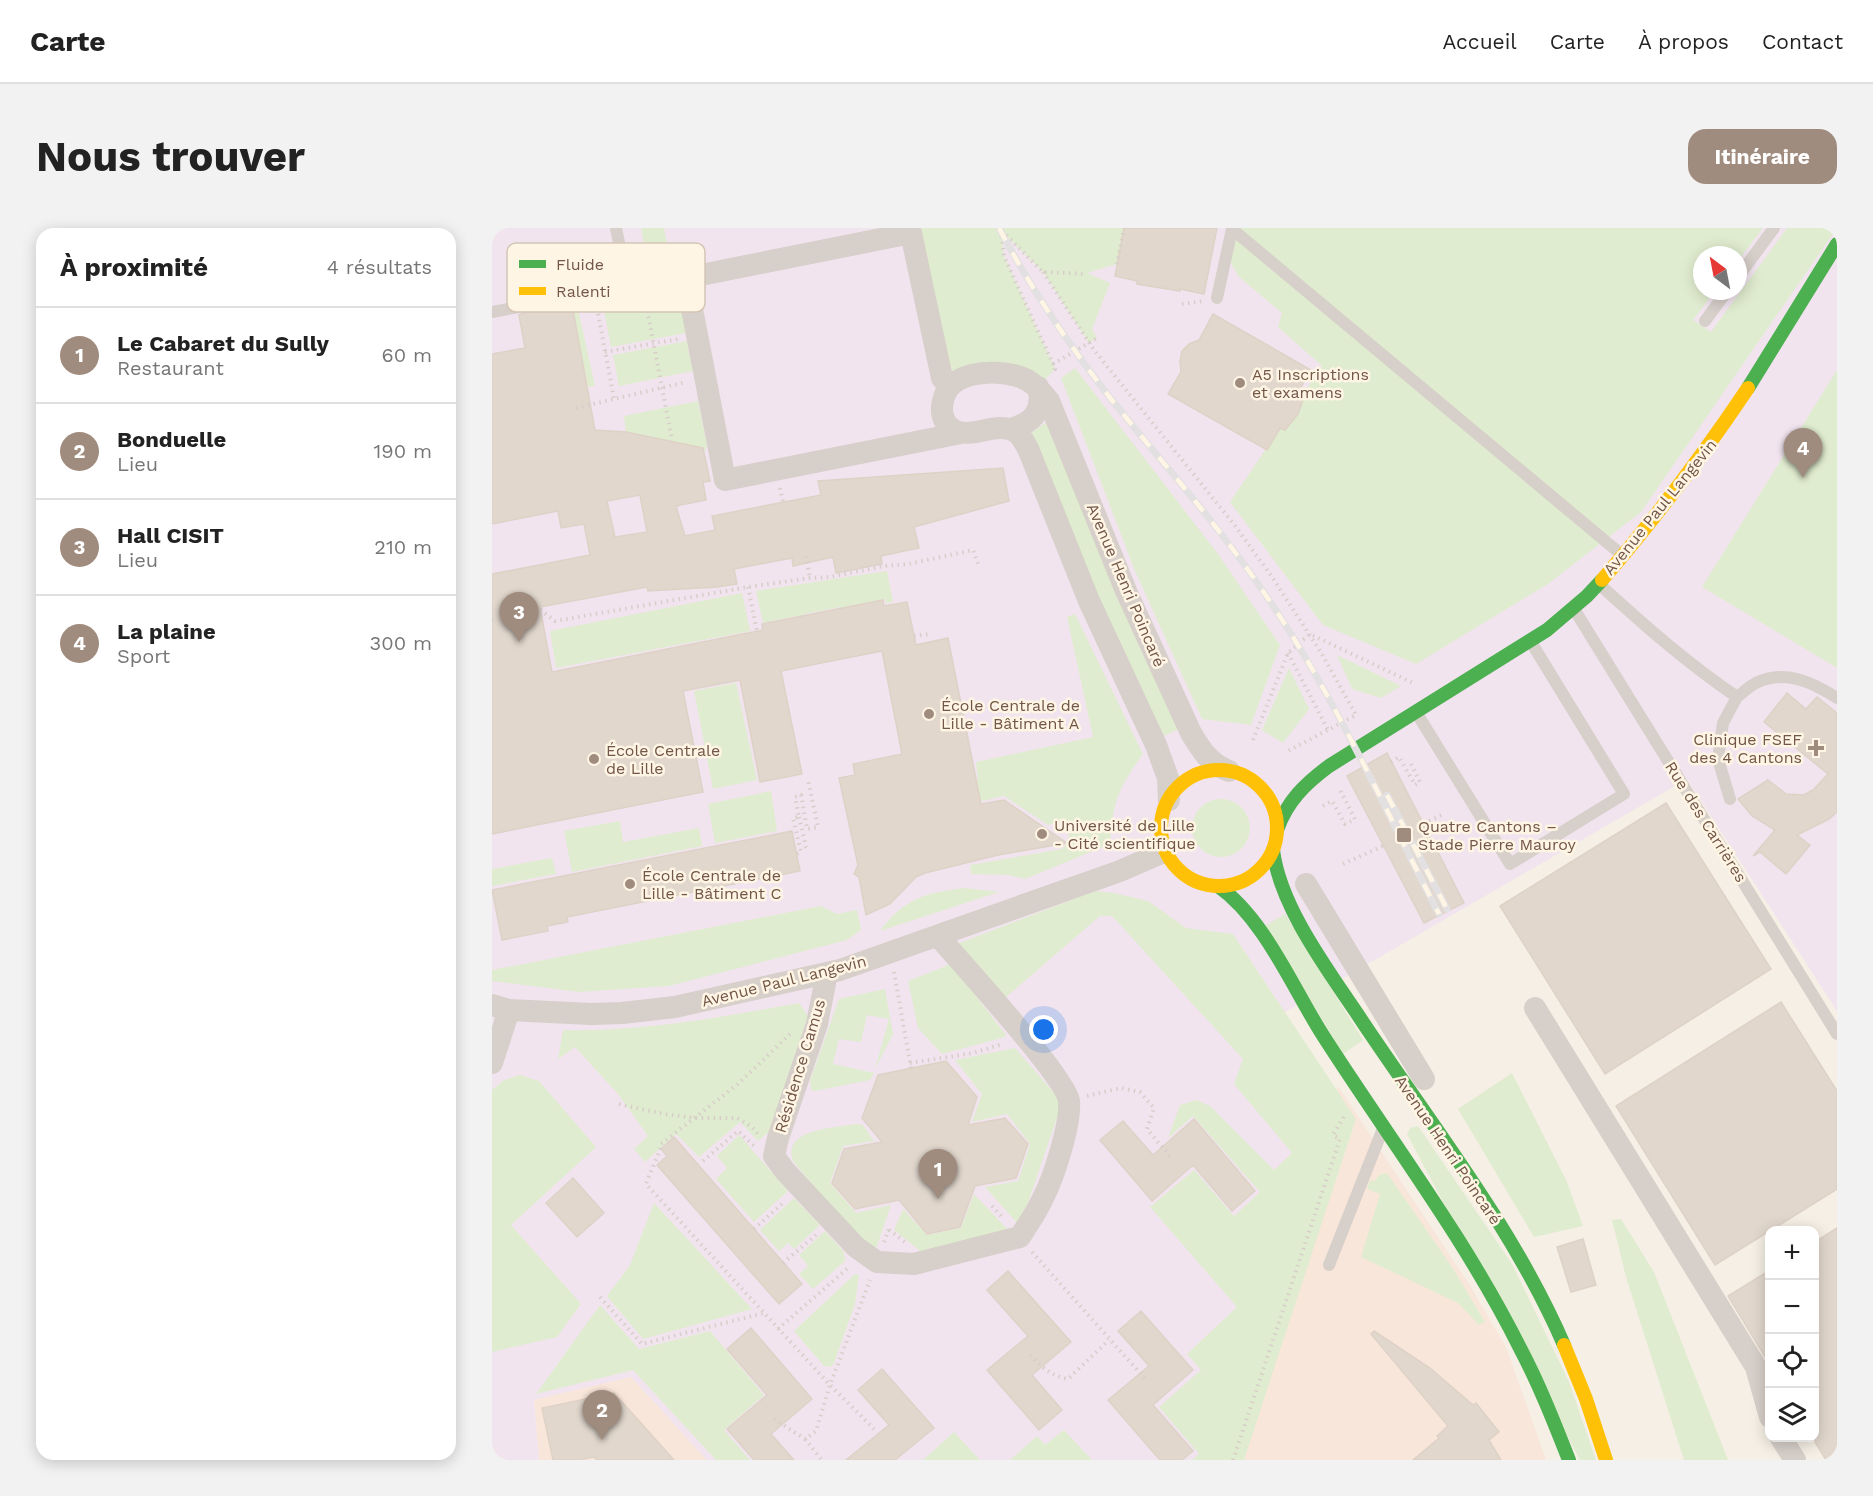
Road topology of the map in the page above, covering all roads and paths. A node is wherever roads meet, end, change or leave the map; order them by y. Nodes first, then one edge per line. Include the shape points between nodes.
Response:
1 (616, 228) edge
2 (1124, 228) edge
3 (1774, 228) edge
4 (1000, 229) edge
5 (619, 243) edge
6 (1837, 244) edge
7 (1117, 264) dead end
8 (1747, 265) edge
9 (1043, 272) junction
10 (705, 274) edge
11 (1087, 274) dead end
12 (1216, 298) dead end
13 (1720, 300) edge
14 (507, 309) edge
15 (492, 312) edge
16 (598, 312) edge
17 (648, 312) edge
18 (692, 312) edge
19 (1705, 321) dead end
20 (697, 336) junction
21 (1097, 338) dead end
22 (654, 343) junction
23 (1089, 343) junction
24 (605, 352) junction
25 (1053, 364) junction
26 (705, 377) junction
27 (954, 382) junction
28 (663, 387) junction
29 (1038, 387) junction
30 (614, 399) junction
31 (576, 408) dead end
32 (1010, 429) junction
33 (962, 433) junction
34 (672, 440) dead end
35 (806, 556) dead end
36 (1623, 556) junction
37 (978, 564) dead end
38 (810, 578) junction
39 (1599, 583) junction
40 (748, 587) junction
41 (1574, 609) junction
42 (513, 613) dead end
43 (757, 631) dead end
44 (929, 634) dead end
45 (1310, 634) junction
46 (914, 636) dead end
47 (1530, 641) junction
48 (1288, 653) junction
49 (1416, 684) dead end
50 (1737, 697) junction
51 (1837, 698) edge
52 (1416, 712) junction
53 (1328, 730) junction
54 (1253, 740) dead end
55 (1286, 752) dead end
56 (1409, 760) dead end
57 (1391, 762) dead end
58 (1329, 766) junction
59 (1229, 771) junction
60 (808, 780) dead end
61 (1254, 782) junction
62 (1346, 788) dead end
63 (1730, 799) dead end
64 (1169, 800) junction
65 (1332, 801) dead end
66 (1445, 813) dead end
67 (799, 817) junction
68 (1424, 824) dead end
69 (1277, 830) junction
70 (1383, 846) dead end
71 (1166, 850) junction
72 (1273, 850) junction
73 (809, 851) dead end
74 (797, 854) dead end
75 (1343, 864) dead end
76 (1306, 884) dead end
77 (1218, 886) junction
78 (938, 936) junction
79 (890, 953) junction
80 (827, 973) junction
81 (500, 1008) edge
82 (1535, 1008) dead end
83 (819, 1014) junction
84 (1837, 1034) edge
85 (1005, 1044) dead end
86 (492, 1063) edge
87 (1424, 1079) dead end
88 (1069, 1099) junction
89 (620, 1104) dead end
90 (1348, 1108) dead end
91 (695, 1118) junction
92 (1383, 1127) junction
93 (772, 1141) junction
94 (1173, 1160) dead end
95 (704, 1161) dead end
96 (800, 1187) junction
97 (832, 1221) junction
98 (890, 1226) dead end
99 (754, 1229) dead end
100 (1020, 1237) junction
101 (871, 1258) junction
102 (783, 1263) dead end
103 (1329, 1265) dead end
104 (600, 1297) dead end
105 (764, 1313) junction
106 (778, 1329) junction
107 (1109, 1340) junction
108 (1030, 1355) dead end
109 (1148, 1382) dead end
110 (830, 1385) junction
111 (1765, 1399) edge
112 (774, 1419) dead end
113 (874, 1429) dead end
114 (804, 1439) junction
115 (1784, 1442) edge
116 (822, 1460) edge
117 (1233, 1460) edge
118 (1569, 1460) edge
119 (1606, 1460) edge
120 (1795, 1460) edge

1 - 5 lane
2 - 7 path
3 - 8 lane
4 - 9 path
4 - 25 path via 1004,256
6 - 36 street, Avenue Paul Langevin via 1718,434
9 - 11 path
9 - 23 path
10 - 27 street via 911,233 942,378
12 - 36 lane via 1232,230
13 - 19 lane
14 - 15 lane
16 - 24 path
17 - 22 path
18 - 20 street
20 - 22 path
20 - 26 street
21 - 23 path
22 - 24 path
22 - 28 path
23 - 25 path
23 - 45 path via 1236,527
24 - 30 path
25 - 29 path via 1055,369
26 - 28 path
26 - 33 street via 725,480
27 - 29 street via 970,376 1001,374 1017,376
27 - 33 street via 944,395 942,415 947,424
28 - 30 path
28 - 34 path
29 - 32 street via 1040,400 1035,415
29 - 59 street, Avenue Henri Poincaré via 1056,413 1126,591 1191,733 1205,755
30 - 31 path
32 - 33 street
32 - 64 street via 1029,451 1089,601 1156,744 1168,778
35 - 38 path
36 - 39 street, Avenue Paul Langevin
37 - 38 path via 973,550 830,578
38 - 40 path
39 - 41 street, Avenue Paul Langevin
39 - 50 lane via 1695,668
40 - 42 path via 555,621 541,610 514,616
40 - 43 path
41 - 47 street, Avenue Paul Langevin
41 - 84 lane, Rue des Carrières
44 - 46 path
45 - 48 path
45 - 49 path
45 - 53 path via 1356,715
47 - 52 street, Avenue Paul Langevin
47 - 52 lane via 1624,794 1510,864
48 - 53 path
48 - 54 path
50 - 51 lane via 1756,683 1780,676 1806,680
50 - 63 lane via 1723,723 1718,759
52 - 58 street, Avenue Paul Langevin
53 - 55 path
56 - 57 path via 1420,782 1414,785 1399,757
58 - 61 street, Avenue Paul Langevin via 1285,783
58 - 69 street, Avenue Paul Langevin via 1288,803
59 - 61 street
59 - 64 street via 1197,774
60 - 67 path via 818,827 807,829 801,795 795,797
61 - 69 street via 1272,803
62 - 65 path via 1340,790 1355,819 1345,824
64 - 71 street via 1161,825
66 - 68 path
67 - 73 path
67 - 74 path via 793,818 801,852
69 - 72 street
70 - 75 path
71 - 77 street via 1187,876
71 - 78 street, Avenue Paul Langevin via 1120,871
72 - 77 street via 1251,876
72 - 119 street, Avenue Henri Poincaré via 1275,875 1290,906 1356,1014 1501,1227 1530,1277 1572,1362
76 - 87 street, Avenue Henri Poincaré
77 - 92 street via 1238,900 1252,918
78 - 79 street, Avenue Paul Langevin
78 - 88 street via 1025,1038
79 - 80 street, Avenue Paul Langevin
79 - 85 path via 911,1066
80 - 81 street, Avenue Paul Langevin via 664,1008 591,1014
80 - 83 street, Résidence Camus
81 - 86 street
82 - 111 street via 1756,1367
83 - 91 path via 795,1029 738,1084
83 - 93 street, Résidence Camus
88 - 94 path via 1121,1088 1140,1092 1154,1108 1147,1129
88 - 100 street via 1067,1124 1044,1197
89 - 91 path
90 - 117 path via 1333,1135 1340,1139
91 - 93 path via 737,1118
91 - 105 path via 661,1144 646,1184
92 - 103 lane
92 - 118 street via 1485,1284 1536,1381
93 - 95 path via 757,1149 738,1131
93 - 96 street, Résidence Camus via 774,1156
96 - 97 street, Résidence Camus
96 - 99 path
97 - 101 street, Résidence Camus
97 - 102 path
98 - 101 path
100 - 101 street via 914,1264
100 - 107 path
101 - 106 path
101 - 110 path
104 - 105 path via 642,1344
105 - 106 path
106 - 110 path
107 - 108 path via 1068,1379 1056,1377
107 - 109 path
110 - 113 path
110 - 114 path via 816,1431
112 - 114 path
114 - 116 path
115 - 120 street

